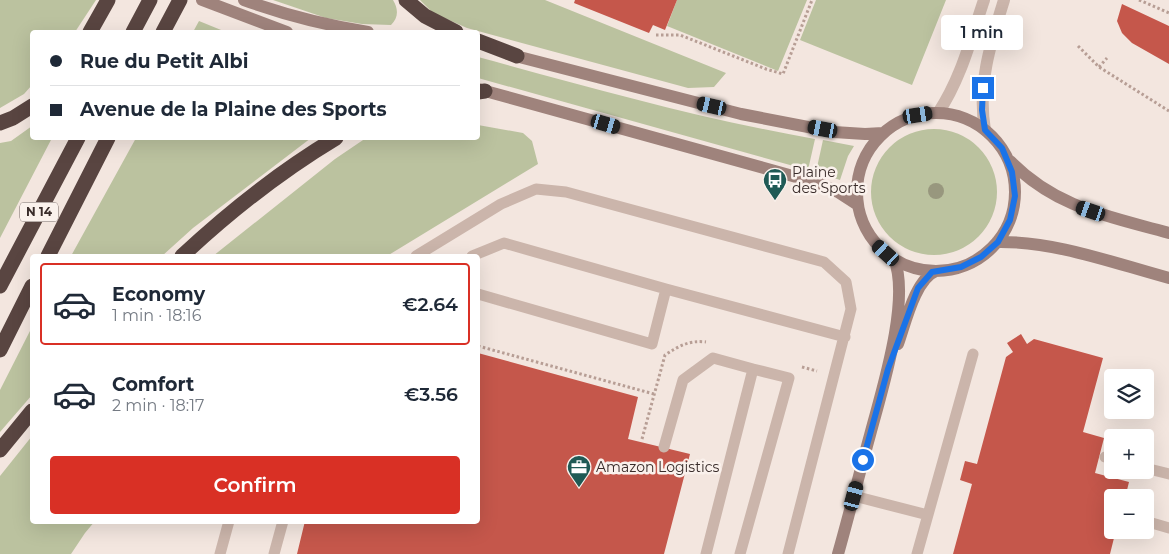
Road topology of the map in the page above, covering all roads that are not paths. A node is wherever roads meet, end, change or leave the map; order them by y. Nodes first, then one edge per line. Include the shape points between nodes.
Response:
1 (108, 0) edge
2 (150, 0) edge
3 (180, 0) edge
4 (202, 0) edge
5 (245, 0) edge
6 (406, 0) edge
7 (984, 0) edge
8 (1004, 0) edge
9 (91, 30) edge
10 (134, 30) edge
11 (164, 30) edge
12 (281, 30) edge
13 (356, 30) edge
14 (452, 30) edge
15 (480, 42) edge
16 (480, 48) edge
17 (517, 56) junction
18 (480, 90) edge
19 (30, 107) edge
20 (938, 113) junction
21 (0, 123) edge
22 (985, 130) junction
23 (883, 133) junction
24 (77, 140) edge
25 (107, 140) edge
26 (333, 140) edge
27 (1008, 160) junction
28 (858, 204) junction
29 (1169, 233) edge
30 (998, 242) junction
31 (49, 254) edge
32 (184, 254) edge
33 (419, 254) edge
34 (477, 254) edge
35 (894, 259) junction
36 (936, 271) junction
37 (1169, 278) edge
38 (0, 286) edge
39 (666, 289) junction
40 (30, 290) edge
41 (480, 295) edge
42 (845, 337) junction
43 (0, 350) edge
44 (973, 354) dead end
45 (753, 368) junction
46 (888, 369) junction
47 (30, 413) edge
48 (664, 448) dead end
49 (0, 450) edge
50 (1154, 470) edge
51 (1169, 474) edge
52 (854, 496) junction
53 (928, 515) junction
54 (228, 524) edge
55 (282, 524) edge
56 (1154, 524) edge
57 (1169, 528) edge
58 (220, 554) edge
59 (274, 554) edge
60 (706, 554) edge
61 (740, 554) edge
62 (788, 554) edge
63 (838, 554) edge
64 (918, 554) edge

1 - 9 highway
2 - 10 highway
3 - 11 highway
4 - 12 main road
5 - 13 main road via 285,15
6 - 14 highway via 425,16
7 - 20 street via 956,79
8 - 22 street via 983,88
15 - 17 highway
16 - 17 main road
17 - 23 main road via 741,114 834,132
18 - 28 main road via 818,183
19 - 21 highway
20 - 22 main road via 963,117
20 - 23 main road via 908,118
22 - 27 main road
23 - 28 main road via 863,161 857,182
24 - 38 highway, N 14
25 - 31 highway, N 14
26 - 32 highway via 291,166
27 - 29 main road via 1026,177 1063,200
27 - 30 main road via 1015,196 1010,220
28 - 35 main road via 870,236
30 - 36 main road via 971,263
30 - 37 main road via 1049,245
33 - 42 lane via 501,204 536,188 566,192 824,262 846,282 852,309
34 - 39 lane via 504,243
35 - 36 main road via 917,269
35 - 46 main road via 899,292
36 - 46 main road via 918,288
39 - 41 lane via 652,344
39 - 42 lane
40 - 43 highway
42 - 62 lane
44 - 53 lane
45 - 48 lane via 713,358 684,380
45 - 60 lane
45 - 61 lane via 789,378
46 - 52 main road
47 - 49 highway
50 - 51 lane
52 - 53 lane
52 - 63 main road
53 - 64 lane
54 - 58 lane
55 - 59 lane
56 - 57 lane

